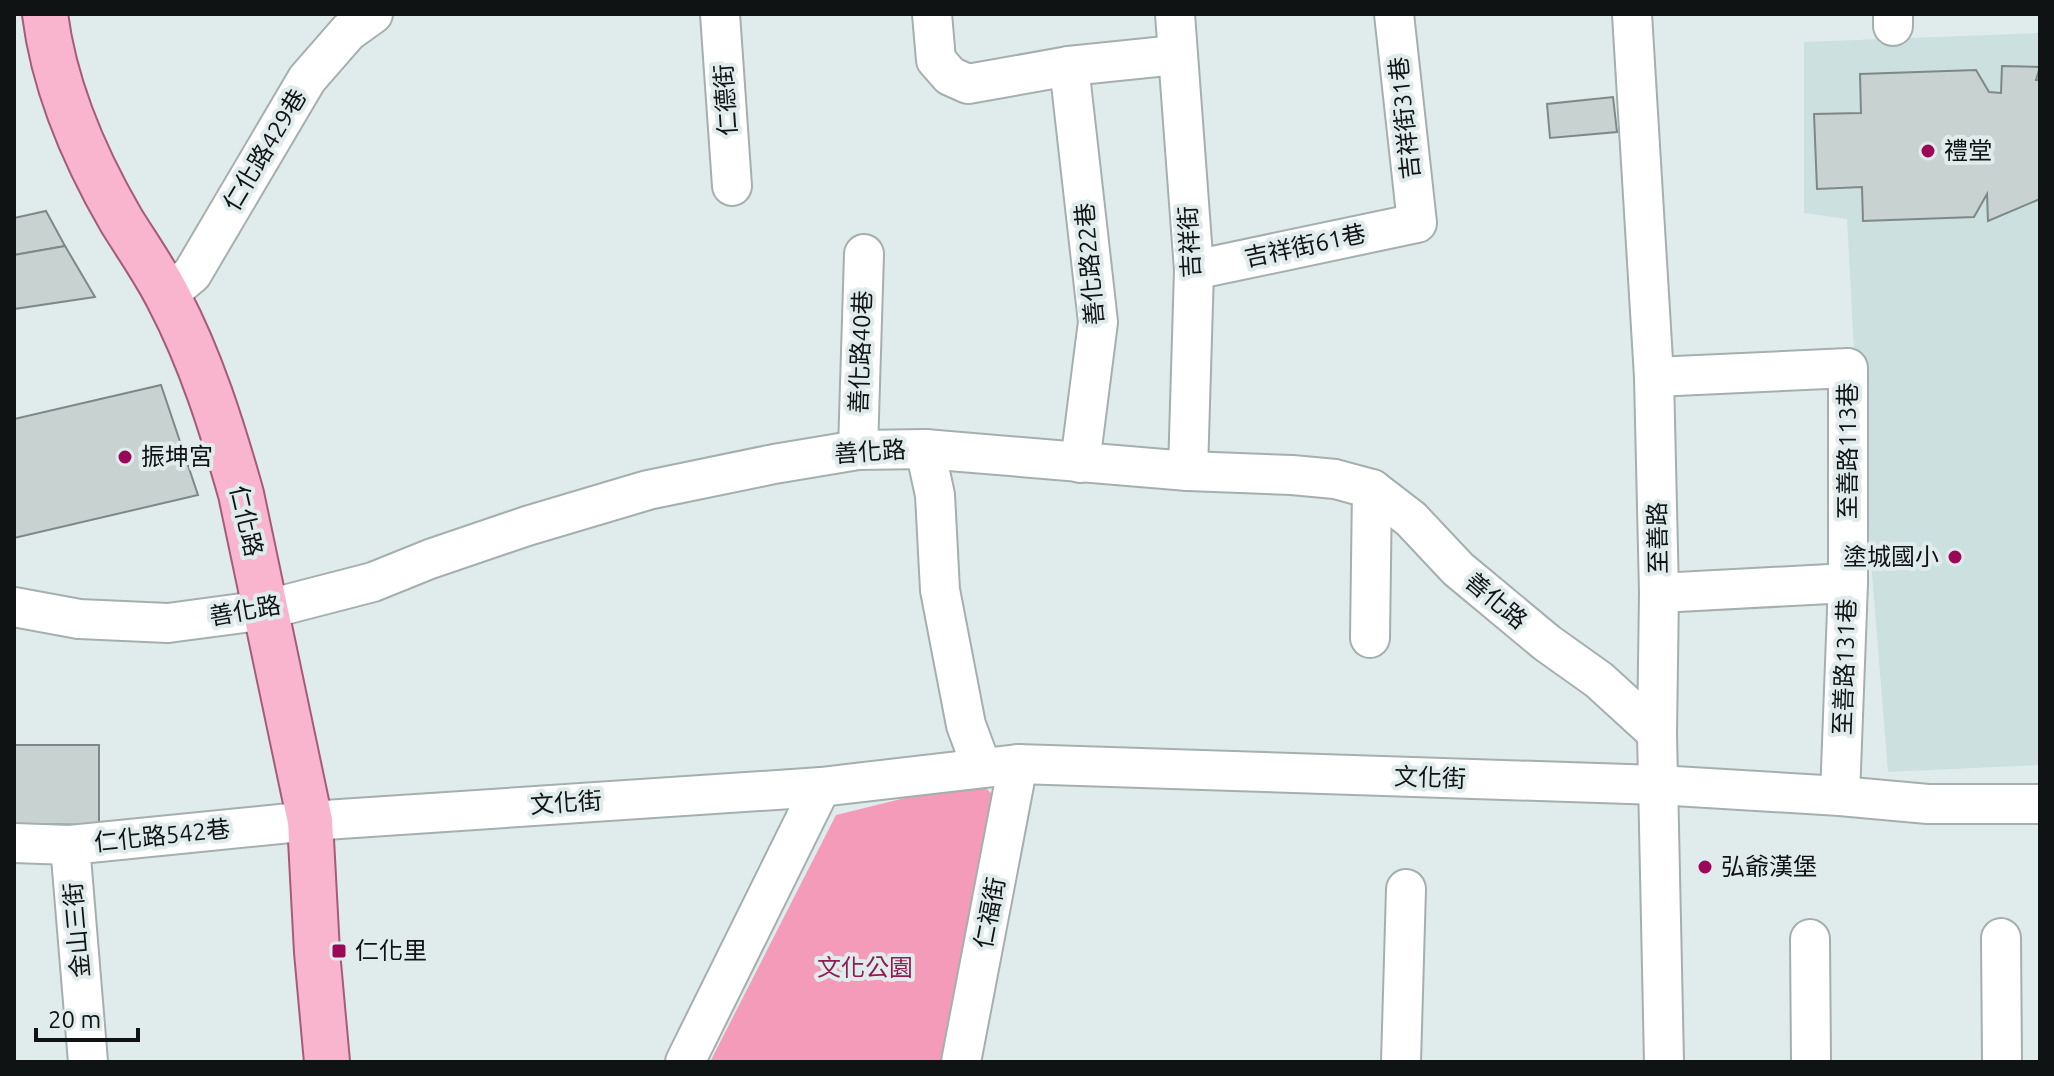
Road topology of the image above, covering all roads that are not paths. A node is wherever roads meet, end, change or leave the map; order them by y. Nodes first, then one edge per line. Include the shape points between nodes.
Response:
1 (45, 14) edge
2 (373, 14) edge
3 (720, 14) edge
4 (932, 14) edge
5 (1175, 14) edge
6 (1394, 14) edge
7 (1632, 14) edge
8 (1176, 55) junction
9 (1069, 66) junction
10 (732, 186) dead end
11 (1417, 223) joint
12 (864, 254) dead end
13 (1194, 270) junction
14 (167, 295) junction
15 (1654, 377) junction
16 (925, 449) junction
17 (858, 450) junction
18 (1080, 463) junction
19 (1188, 471) junction
20 (1372, 489) junction
21 (1848, 583) junction
22 (1659, 593) junction
23 (14, 607) edge
24 (265, 610) junction
25 (1370, 638) dead end
26 (1657, 733) junction
27 (1000, 766) junction
28 (1658, 785) junction
29 (821, 787) junction
30 (1840, 796) junction
31 (2040, 804) edge
32 (310, 821) junction
33 (14, 843) edge
34 (70, 845) junction
35 (1406, 889) dead end
36 (2001, 938) dead end
37 (1810, 939) dead end
38 (88, 1062) edge
39 (327, 1062) edge
40 (685, 1062) edge
41 (961, 1062) edge
42 (1401, 1062) edge
43 (1664, 1062) edge
44 (1811, 1062) edge
45 (2002, 1062) edge

1 - 14 main road, 仁化路 via 80,139
2 - 14 street, 仁化路429巷 via 348,32 307,79 192,274
3 - 10 street, 仁德街
4 - 9 street via 936,60 950,76 968,84
5 - 8 street, 吉祥街
6 - 11 street, 吉祥街31巷
7 - 15 street, 至善路
8 - 9 street
8 - 13 street, 吉祥街
9 - 18 street, 善化路22巷 via 1098,322
11 - 13 street, 吉祥街61巷
12 - 17 street, 善化路40巷
13 - 19 street, 吉祥街
14 - 24 main road, 仁化路 via 227,446
15 - 21 street, 至善路113巷 via 1848,368
15 - 22 street, 至善路
16 - 17 street, 善化路
16 - 18 street, 善化路
16 - 27 street via 935,495 940,590 966,725
17 - 24 street, 善化路 via 648,490 499,535 373,582
18 - 19 street, 善化路
19 - 20 street, 善化路 via 1335,479
20 - 25 street
20 - 26 street, 善化路 via 1411,519 1458,569 1599,680
21 - 22 street, 至善路131巷
21 - 30 street, 至善路131巷
22 - 26 street, 至善路
23 - 24 street, 善化路 via 79,619 168,623
24 - 32 main road, 仁化路
26 - 28 street, 至善路
27 - 28 street, 文化街
27 - 29 street, 文化街
27 - 41 street, 仁福街
28 - 30 street, 文化街
28 - 43 street, 至善路
29 - 32 street, 文化街
29 - 40 street
30 - 31 street, 文化街 via 1928,804
32 - 34 street, 仁化路542巷
32 - 39 main road, 仁化路
33 - 34 street, 仁化路542巷
34 - 38 street, 金山三街
35 - 42 street
36 - 45 street
37 - 44 street

